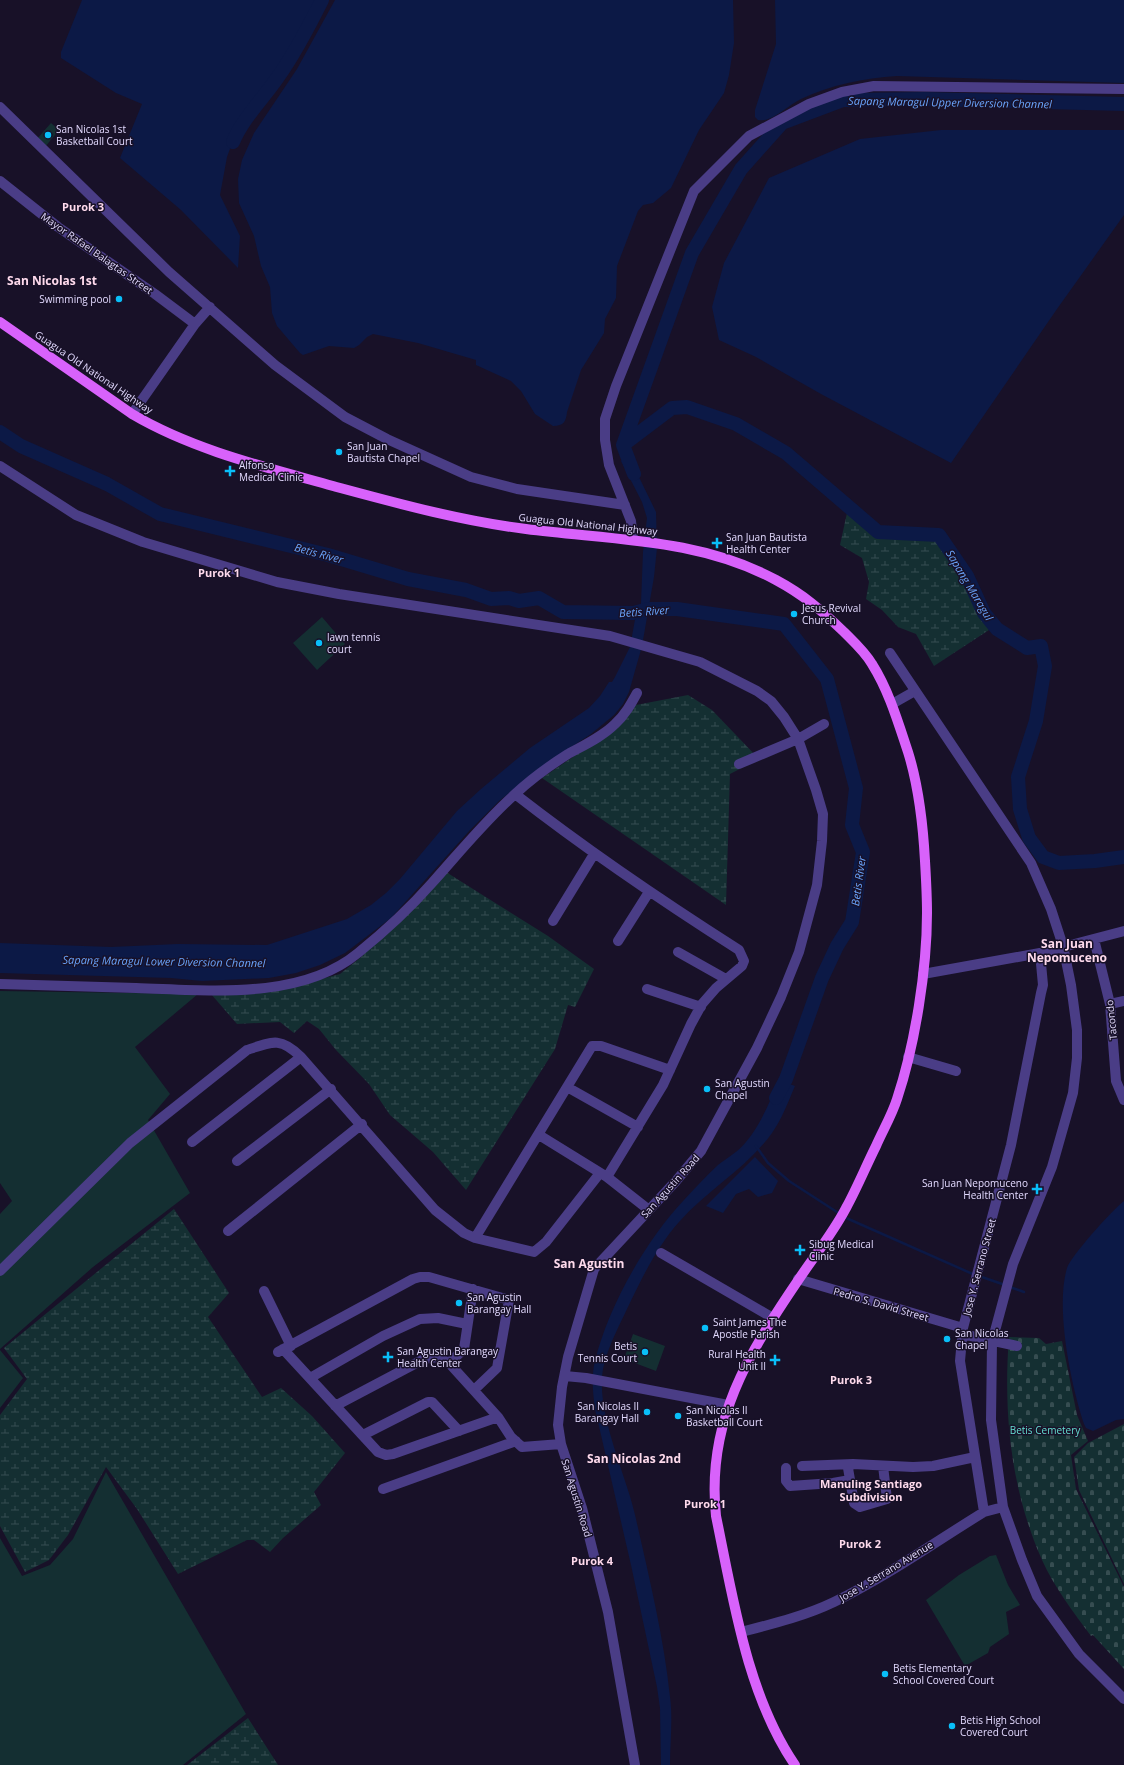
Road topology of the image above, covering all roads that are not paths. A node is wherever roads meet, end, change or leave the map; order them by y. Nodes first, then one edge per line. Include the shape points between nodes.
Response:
1 (1124, 89) edge
2 (1, 112) edge
3 (0, 181) edge
4 (210, 307) junction
5 (0, 322) edge
6 (195, 324) junction
7 (132, 414) junction
8 (0, 466) edge
9 (625, 505) junction
10 (636, 540) junction
11 (890, 653) dead end
12 (915, 691) junction
13 (637, 693) dead end
14 (892, 704) junction
15 (824, 724) dead end
16 (798, 739) junction
17 (739, 764) dead end
18 (515, 794) junction
19 (594, 854) junction
20 (649, 892) junction
21 (553, 921) dead end
22 (1124, 931) edge
23 (1094, 939) junction
24 (618, 941) dead end
25 (1063, 946) junction
26 (678, 952) dead end
27 (1040, 953) junction
28 (923, 974) junction
29 (726, 979) junction
30 (0, 984) edge
31 (647, 989) dead end
32 (1124, 1001) edge
33 (1110, 1004) junction
34 (701, 1007) junction
35 (302, 1057) junction
36 (908, 1057) junction
37 (670, 1070) junction
38 (956, 1071) dead end
39 (567, 1088) junction
40 (331, 1089) junction
41 (1124, 1100) edge
42 (362, 1124) junction
43 (638, 1127) junction
44 (539, 1135) junction
45 (192, 1142) dead end
46 (237, 1162) dead end
47 (604, 1175) junction
48 (649, 1210) junction
49 (228, 1231) dead end
50 (474, 1238) junction
51 (661, 1253) dead end
52 (0, 1271) edge
53 (798, 1279) junction
54 (472, 1289) junction
55 (264, 1291) dead end
56 (773, 1318) junction
57 (467, 1324) junction
58 (962, 1331) junction
59 (992, 1342) junction
60 (1017, 1346) dead end
61 (284, 1349) junction
62 (449, 1363) junction
63 (565, 1376) junction
64 (310, 1378) junction
65 (474, 1390) junction
66 (728, 1405) junction
67 (335, 1406) junction
68 (498, 1417) junction
69 (458, 1431) junction
70 (363, 1435) junction
71 (516, 1441) junction
72 (561, 1444) junction
73 (975, 1457) junction
74 (802, 1466) dead end
75 (850, 1466) junction
76 (882, 1466) junction
77 (786, 1468) dead end
78 (850, 1480) junction
79 (383, 1489) dead end
80 (1003, 1507) junction
81 (984, 1512) junction
82 (741, 1632) junction
83 (1124, 1700) edge
84 (635, 1765) edge
85 (795, 1765) edge

1 - 9 street via 874,86 842,92 809,104 749,136 694,191 616,386 605,419 605,440 609,466
2 - 4 street via 169,272
3 - 6 street, Mayor Rafael Balagtas Street via 58,227
4 - 6 street
4 - 9 street via 306,390 344,417 387,439 470,476 517,489
5 - 7 main road, Guagua Old National Highway
6 - 7 street
7 - 10 main road, Guagua Old National Highway via 155,427 211,450 361,494 487,524
8 - 16 street, San Agustin Road via 76,515 143,542 277,582 626,640 700,662 736,678 771,701
9 - 10 street
10 - 14 main road, Guagua Old National Highway via 720,556 746,565 813,603 864,651
11 - 12 street
12 - 14 street
12 - 25 street via 1031,863 1047,898
13 - 18 street via 627,711 615,724 542,772
14 - 28 main road, Guagua Old National Highway via 915,774 923,832 927,913
15 - 16 street
16 - 17 street
16 - 48 street, San Agustin Road via 823,814 817,885 799,952 757,1048 701,1151
18 - 19 street
18 - 30 street via 472,837 431,884 358,954 318,976 276,987 234,990
19 - 20 street
19 - 21 street
20 - 24 street
20 - 29 street via 739,950 744,961 742,966
22 - 23 street
23 - 25 street
23 - 33 street, Tacondo
25 - 27 street
25 - 59 street via 1077,1030 1073,1092 1052,1167 1013,1264
26 - 29 street
27 - 28 street
27 - 58 street, Jose Y. Serrano Street via 1043,985 1011,1145
28 - 36 main road, Guagua Old National Highway
29 - 34 street
31 - 34 street
32 - 33 street
33 - 41 street, Tacondo via 1114,1073
34 - 37 street
35 - 40 street
35 - 45 street
35 - 52 street via 288,1045 268,1043 247,1050 130,1143
36 - 38 street
36 - 53 main road, Guagua Old National Highway via 896,1101 846,1208
37 - 39 street via 596,1045 592,1046
37 - 43 street
39 - 43 street
39 - 44 street
40 - 42 street
40 - 46 street
42 - 49 street
42 - 50 street via 435,1210
43 - 47 street
44 - 47 street
44 - 50 street
47 - 48 street
47 - 50 street via 546,1242 534,1252
48 - 63 street, San Agustin Road via 594,1270
51 - 56 street
53 - 56 main road, Guagua Old National Highway
53 - 58 street, Pedro S. David Street
54 - 57 street
54 - 61 street via 429,1277 413,1279
54 - 65 street via 509,1300 497,1368
55 - 61 street
56 - 66 main road, Guagua Old National Highway via 757,1344
57 - 62 street via 464,1349
57 - 64 street via 438,1318 420,1318
58 - 59 street, Pedro S. David Street
58 - 73 street, Jose Y. Serrano Street via 960,1361
59 - 60 street, Pedro S. David Street
59 - 80 street via 991,1420
61 - 64 street
62 - 65 street
62 - 67 street via 437,1357 424,1359
63 - 66 street
63 - 72 street, San Agustin Road via 558,1425
64 - 67 street
65 - 68 street
66 - 82 main road, Guagua Old National Highway via 715,1465 714,1499
67 - 70 street
68 - 69 street
68 - 71 street
69 - 70 street via 386,1455 378,1452
69 - 70 street via 432,1402 428,1402
71 - 72 street via 522,1447
71 - 79 street
72 - 84 street, San Agustin Road via 582,1508 608,1612
73 - 76 street via 933,1466
73 - 81 street, Jose Y. Serrano Street
74 - 75 street
75 - 76 street
75 - 78 street
76 - 78 street via 888,1496 885,1502 857,1506 854,1503
77 - 78 street via 786,1481 790,1486
80 - 81 street, Jose Y. Serrano Avenue
80 - 83 street via 1038,1596 1079,1654
81 - 82 street, Jose Y. Serrano Avenue via 881,1576 833,1602
82 - 85 main road, Guagua Old National Highway via 769,1721

